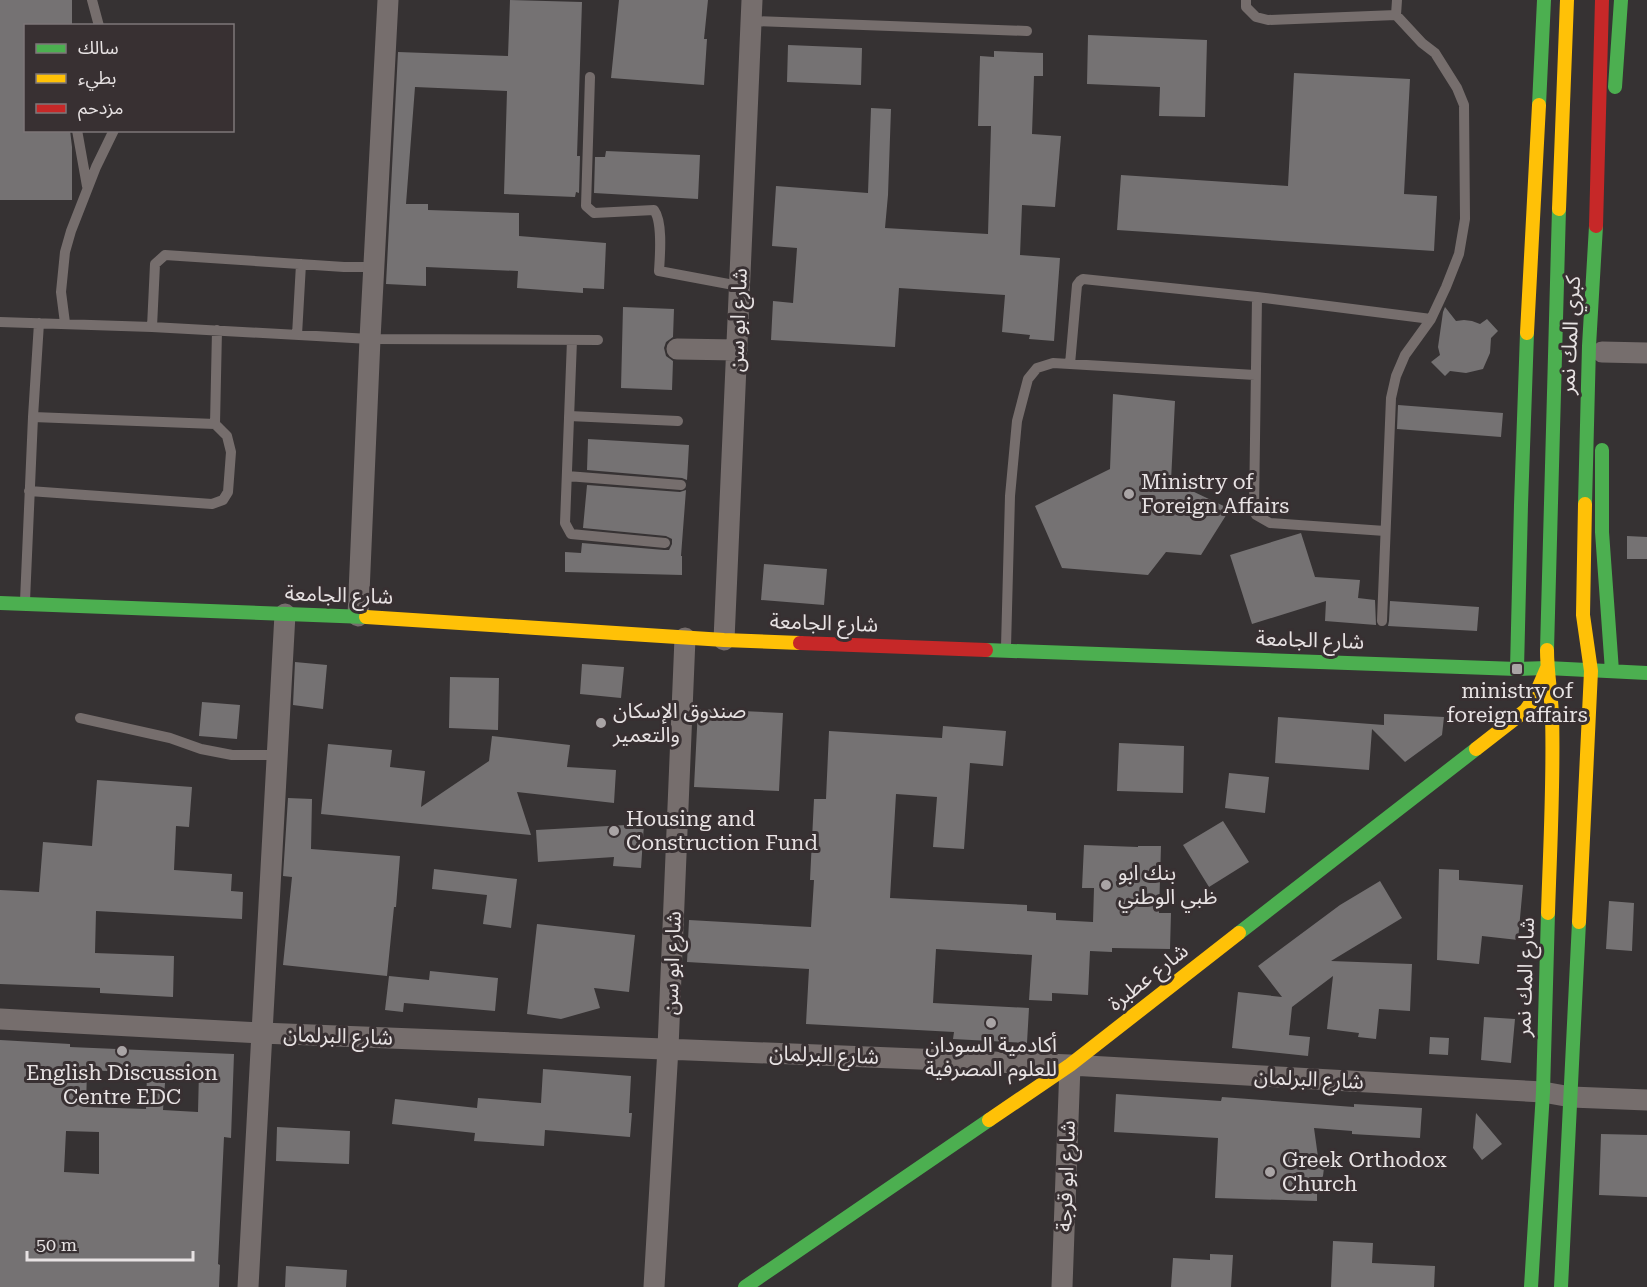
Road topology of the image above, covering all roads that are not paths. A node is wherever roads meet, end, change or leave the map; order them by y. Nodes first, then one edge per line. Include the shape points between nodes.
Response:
1 (92, 0) edge
2 (388, 0) edge
3 (752, 0) edge
4 (1246, 0) edge
5 (1397, 0) edge
6 (1544, 0) edge
7 (1567, 0) edge
8 (1602, 0) edge
9 (1621, 0) edge
10 (1396, 15) junction
11 (752, 21) junction
12 (98, 24) edge
13 (1027, 31) dead end
14 (590, 77) dead end
15 (1614, 104) dead end
16 (77, 132) edge
17 (113, 132) edge
18 (1611, 173) dead end
19 (87, 187) junction
20 (301, 264) junction
21 (375, 267) junction
22 (739, 286) junction
23 (1257, 297) junction
24 (1431, 319) junction
25 (0, 322) edge
26 (39, 323) junction
27 (65, 323) junction
28 (152, 327) junction
29 (217, 330) junction
30 (297, 335) junction
31 (370, 339) junction
32 (572, 340) junction
33 (598, 340) dead end
34 (677, 349) dead end
35 (736, 350) junction
36 (1602, 352) junction
37 (1647, 353) edge
38 (1070, 364) junction
39 (1256, 375) junction
40 (1602, 376) dead end
41 (569, 416) junction
42 (33, 417) junction
43 (678, 421) dead end
44 (215, 424) junction
45 (1602, 435) dead end
46 (567, 476) junction
47 (681, 484) dead end
48 (29, 491) junction
49 (1385, 531) junction
50 (665, 543) dead end
51 (0, 603) edge
52 (25, 604) junction
53 (285, 614) junction
54 (358, 615) junction
55 (1382, 621) dead end
56 (685, 638) junction
57 (724, 640) junction
58 (1006, 651) junction
59 (1547, 668) junction
60 (1517, 669) junction
61 (1591, 671) junction
62 (1612, 671) junction
63 (1647, 673) edge
64 (80, 718) dead end
65 (277, 755) junction
66 (0, 1019) edge
67 (261, 1033) junction
68 (668, 1048) junction
69 (1070, 1065) junction
70 (1543, 1092) junction
71 (1570, 1097) junction
72 (1647, 1100) edge
73 (248, 1287) edge
74 (654, 1287) edge
75 (745, 1287) edge
76 (1062, 1287) edge
77 (1531, 1287) edge
78 (1561, 1287) edge

1 - 12 lane
2 - 21 street
3 - 11 street, شارع ابو سن
4 - 10 lane via 1246,7 1256,17 1268,20
5 - 10 lane
6 - 60 main road via 1527,340
7 - 59 main road, كبري المك نمر
8 - 61 main road, كبري المك نمر via 1583,615
9 - 15 main road
10 - 24 lane via 1435,53 1464,105 1465,219 1459,254
11 - 13 lane
11 - 22 street, شارع ابو سن
14 - 22 lane via 586,206 594,213 654,210 659,216 659,271
16 - 19 lane
17 - 19 lane
18 - 36 main road
19 - 27 lane via 65,252 61,292
20 - 21 lane
20 - 28 lane via 165,255 155,264
20 - 30 lane
21 - 31 street
22 - 35 street, شارع ابو سن
23 - 24 lane
23 - 38 lane via 1083,279 1077,285
23 - 39 lane
24 - 49 lane via 1405,356 1391,398
25 - 26 lane
26 - 27 lane
26 - 42 lane
27 - 28 lane
28 - 29 lane
29 - 30 lane
29 - 44 lane
30 - 31 lane
31 - 32 lane
31 - 54 street
32 - 33 lane
32 - 41 lane
34 - 35 street
35 - 57 street, شارع ابو سن
36 - 37 street
36 - 40 main road
38 - 39 lane
38 - 58 lane via 1053,363 1037,368 1028,379 1017,421 1010,496
39 - 49 lane via 1256,515 1270,523
41 - 43 lane
41 - 46 lane
42 - 44 lane
42 - 48 lane
44 - 48 lane via 227,436 231,452 228,492 223,500 212,504
45 - 62 main road via 1602,531
46 - 47 lane
46 - 50 lane via 565,523 572,534
48 - 52 lane
49 - 55 lane
51 - 52 main road, شارع الجامعة
52 - 53 main road, شارع الجامعة
53 - 54 main road, شارع الجامعة
53 - 65 street
54 - 56 main road, شارع الجامعة
56 - 57 main road, شارع الجامعة
56 - 68 street, شارع ابو سن
57 - 58 main road, شارع الجامعة
58 - 60 main road, شارع الجامعة
59 - 60 main road, شارع الجامعة
59 - 61 main road, شارع الجامعة
59 - 69 main road, شارع عطبرة via 1526,710
59 - 70 main road, شارع المك نمر via 1552,712 1552,783
61 - 62 main road, شارع الجامعة
61 - 71 main road
62 - 63 main road, شارع الجامعة
64 - 65 lane via 232,755
65 - 67 street
66 - 67 street, شارع البرلمان
67 - 68 street, شارع البرلمان
67 - 73 street
68 - 69 street, شارع البرلمان
68 - 74 street, شارع ابو سن
69 - 70 street, شارع البرلمان
69 - 75 main road, شارع عطبرة
69 - 76 street, شارع ابو قرجة
70 - 71 street, شارع البرلمان
70 - 77 main road, شارع المك نمر
71 - 72 street, شارع البرلمان
71 - 78 main road

